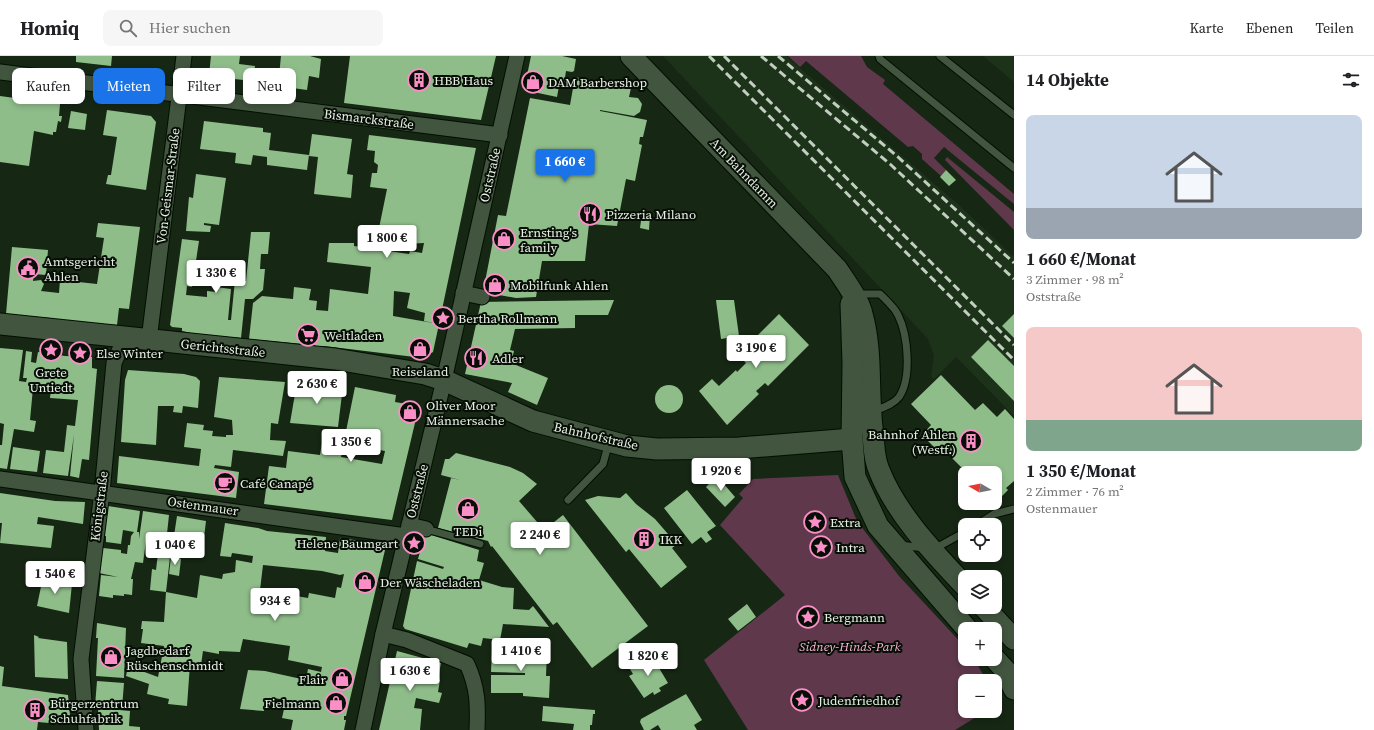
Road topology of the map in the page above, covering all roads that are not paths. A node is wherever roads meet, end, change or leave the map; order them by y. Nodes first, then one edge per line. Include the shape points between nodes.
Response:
1 (184, 56) edge
2 (517, 56) edge
3 (631, 56) edge
4 (880, 56) edge
5 (940, 56) edge
6 (182, 68) edge
7 (0, 72) edge
8 (173, 94) edge
9 (235, 102) edge
10 (178, 104) edge
11 (1014, 115) edge
12 (500, 135) junction
13 (1014, 168) edge
14 (463, 293) junction
15 (852, 294) junction
16 (482, 297) dead end
17 (0, 324) edge
18 (142, 340) junction
19 (444, 380) junction
20 (870, 413) junction
21 (852, 439) junction
22 (609, 442) junction
23 (0, 479) edge
24 (102, 492) junction
25 (568, 500) dead end
26 (1014, 509) edge
27 (988, 518) edge
28 (426, 529) joint
29 (408, 531) junction
30 (958, 536) edge
31 (892, 543) junction
32 (480, 544) dead end
33 (932, 550) junction
34 (958, 578) edge
35 (991, 614) edge
36 (961, 622) edge
37 (383, 634) junction
38 (1014, 639) edge
39 (86, 730) edge
40 (363, 730) edge
41 (477, 730) edge

1 - 6 street, Von-Geismar-Straße
2 - 12 street, Oststraße
3 - 15 street, Am Bahndamm via 837,270
4 - 13 lane via 880,59
5 - 11 lane
7 - 8 street, Bismarckstraße
9 - 12 street, Bismarckstraße
10 - 18 street, Von-Geismar-Straße
12 - 14 street, Oststraße
14 - 16 street
14 - 19 street, Oststraße
15 - 20 street, Am Bahndamm via 862,312 866,333
15 - 20 lane via 880,294 898,314 907,349 906,374 899,396 889,405
15 - 21 street
17 - 18 street, Gerichtsstraße
18 - 19 street, Gerichtsstraße via 347,360 425,374
18 - 24 street, Königstraße via 120,349 114,363
19 - 22 street, Bahnhofstraße via 533,421
19 - 29 street, Oststraße
20 - 21 street
20 - 33 street, Am Bahndamm via 879,470 902,511
21 - 22 street, Bahnhofstraße via 739,448 657,449
21 - 31 street via 855,477 872,516
22 - 25 lane via 603,464
23 - 24 street, Ostenmauer
24 - 29 street, Ostenmauer via 378,532
24 - 39 street, Königstraße via 81,659
26 - 27 lane
28 - 29 street, Oststraße
28 - 32 lane
29 - 37 street, Oststraße
30 - 33 lane
31 - 33 lane
31 - 36 street
33 - 34 street, Am Bahndamm
35 - 38 street
37 - 40 street, Oststraße
37 - 41 street via 407,640 468,664 478,698

